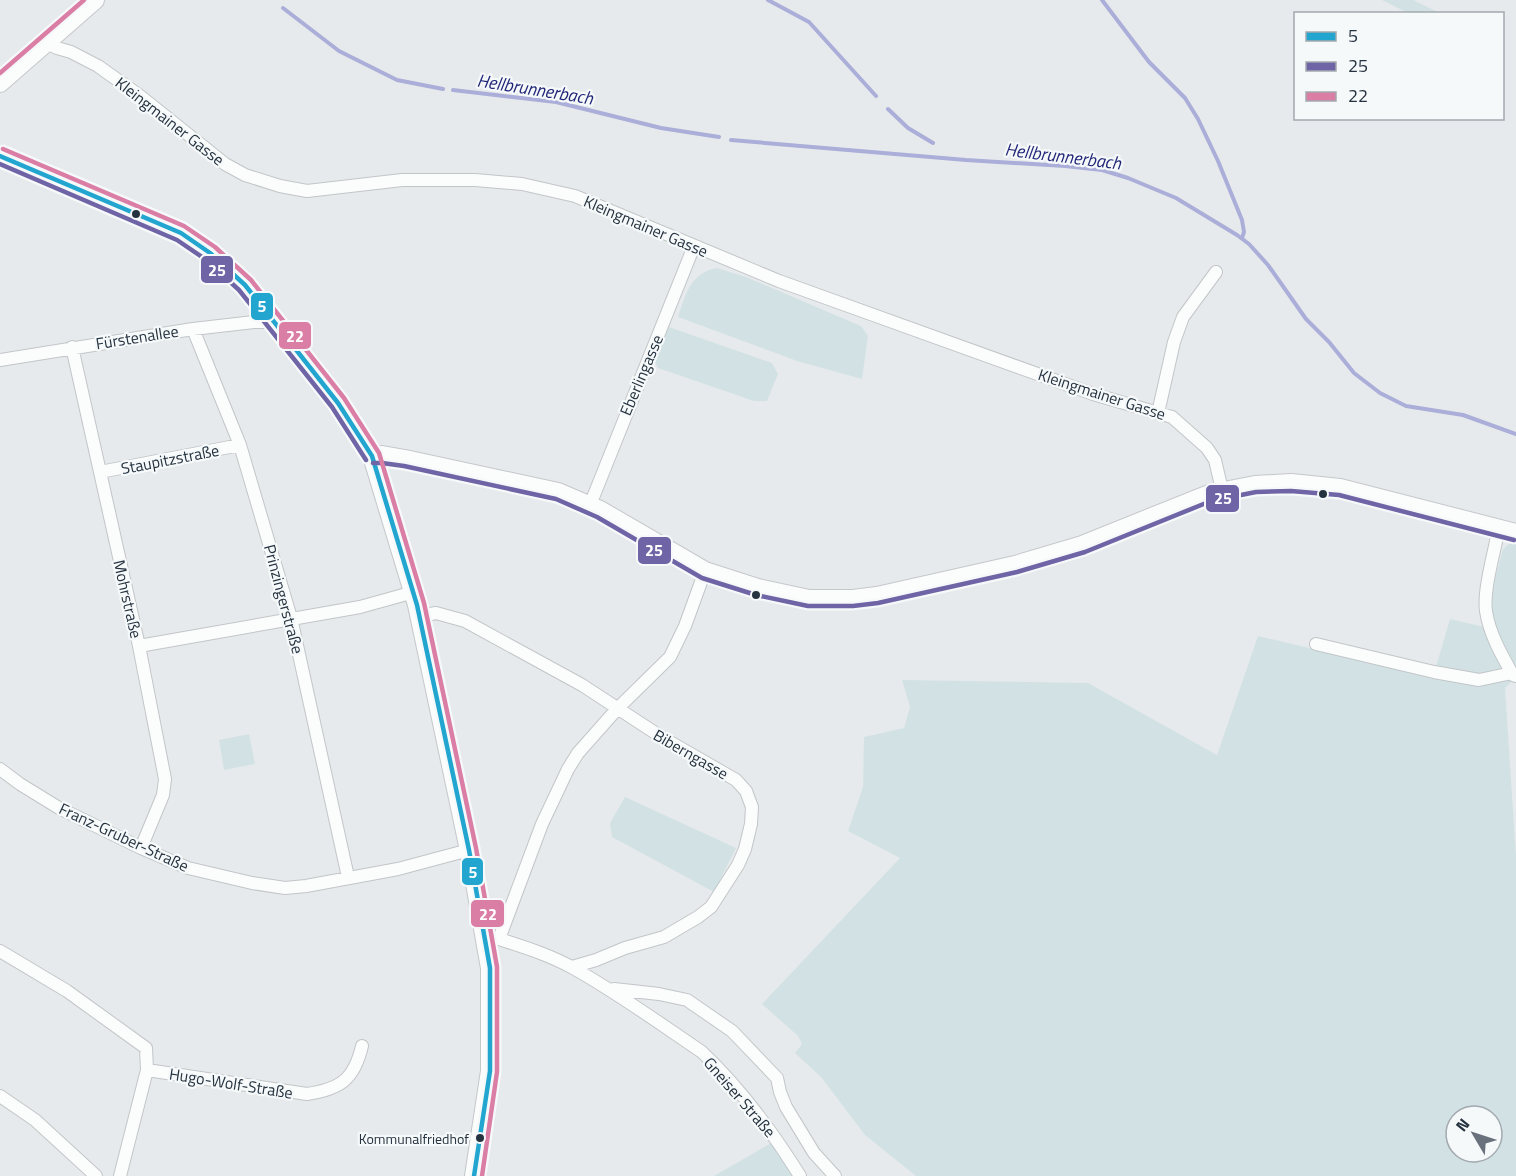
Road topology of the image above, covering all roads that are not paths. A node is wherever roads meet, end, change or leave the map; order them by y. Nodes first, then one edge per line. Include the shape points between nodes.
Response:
1 (95, 0) edge
2 (46, 43) junction
3 (0, 84) edge
4 (0, 156) edge
5 (694, 246) junction
6 (1216, 272) dead end
7 (274, 322) junction
8 (193, 329) junction
9 (72, 347) junction
10 (0, 360) edge
11 (1158, 413) junction
12 (240, 446) junction
13 (372, 456) junction
14 (100, 472) junction
15 (1222, 490) junction
16 (590, 505) junction
17 (1507, 530) edge
18 (705, 571) junction
19 (414, 592) junction
20 (420, 616) junction
21 (291, 618) junction
22 (1316, 644) dead end
23 (139, 646) junction
24 (1514, 675) edge
25 (617, 710) junction
26 (0, 769) edge
27 (141, 848) junction
28 (469, 850) junction
29 (348, 877) junction
30 (493, 940) junction
31 (0, 951) edge
32 (572, 967) junction
33 (609, 989) junction
34 (362, 1046) dead end
35 (147, 1070) junction
36 (0, 1096) edge
37 (96, 1176) edge
38 (120, 1176) edge
39 (474, 1176) edge
40 (800, 1176) edge
41 (835, 1176) edge

1 - 2 street
2 - 3 street
2 - 5 street, Kleingmainer Gasse via 98,66 225,164 280,186 307,191 402,180 522,184 575,196
4 - 7 street via 181,233 245,285
5 - 11 street, Kleingmainer Gasse via 910,329
5 - 16 street, Eberlingasse
6 - 11 street via 1183,317
7 - 8 street, Fürstenallee
7 - 13 street via 338,403
8 - 9 street, Fürstenallee
8 - 12 street, Prinzingerstraße
9 - 10 street, Fürstenallee
9 - 14 street, Mohrstraße
11 - 15 street, Kleingmainer Gasse via 1172,417 1207,448 1215,460
12 - 14 street, Staupitzstraße
12 - 21 street, Prinzingerstraße
13 - 16 street via 522,483
13 - 19 street
14 - 23 street, Mohrstraße
15 - 17 street via 1278,483 1324,486
15 - 18 street via 1059,553 877,596 809,599
16 - 18 street
17 - 24 street via 1486,594 1486,611 1497,644
18 - 25 street via 670,657
19 - 20 street
19 - 21 street via 360,607
20 - 25 street, Biberngasse via 436,613 465,621 582,685
20 - 28 street
21 - 23 street
21 - 29 street, Prinzingerstraße
22 - 24 street via 1479,680
23 - 27 street, Mohrstraße via 165,779 163,795
25 - 30 street via 568,769
25 - 32 street, Biberngasse via 736,780 752,807 751,824 738,865 711,907 664,937
26 - 27 street, Franz-Gruber-Straße via 59,808
27 - 29 street, Franz-Gruber-Straße via 188,868 252,884 285,888
28 - 29 street, Franz-Gruber-Straße
28 - 30 street
30 - 32 street, Gneiser Straße via 536,951
30 - 39 street via 491,1061
31 - 35 street via 67,991 146,1048
32 - 33 street, Gneiser Straße
33 - 40 street, Gneiser Straße via 702,1052 774,1134
33 - 41 street, Gneiser Straße via 687,1000 732,1031 777,1078 786,1107 814,1153
34 - 35 street, Hugo-Wolf-Straße via 358,1064 341,1085 307,1094
35 - 38 street, Hugo-Wolf-Straße
36 - 37 street via 35,1120

